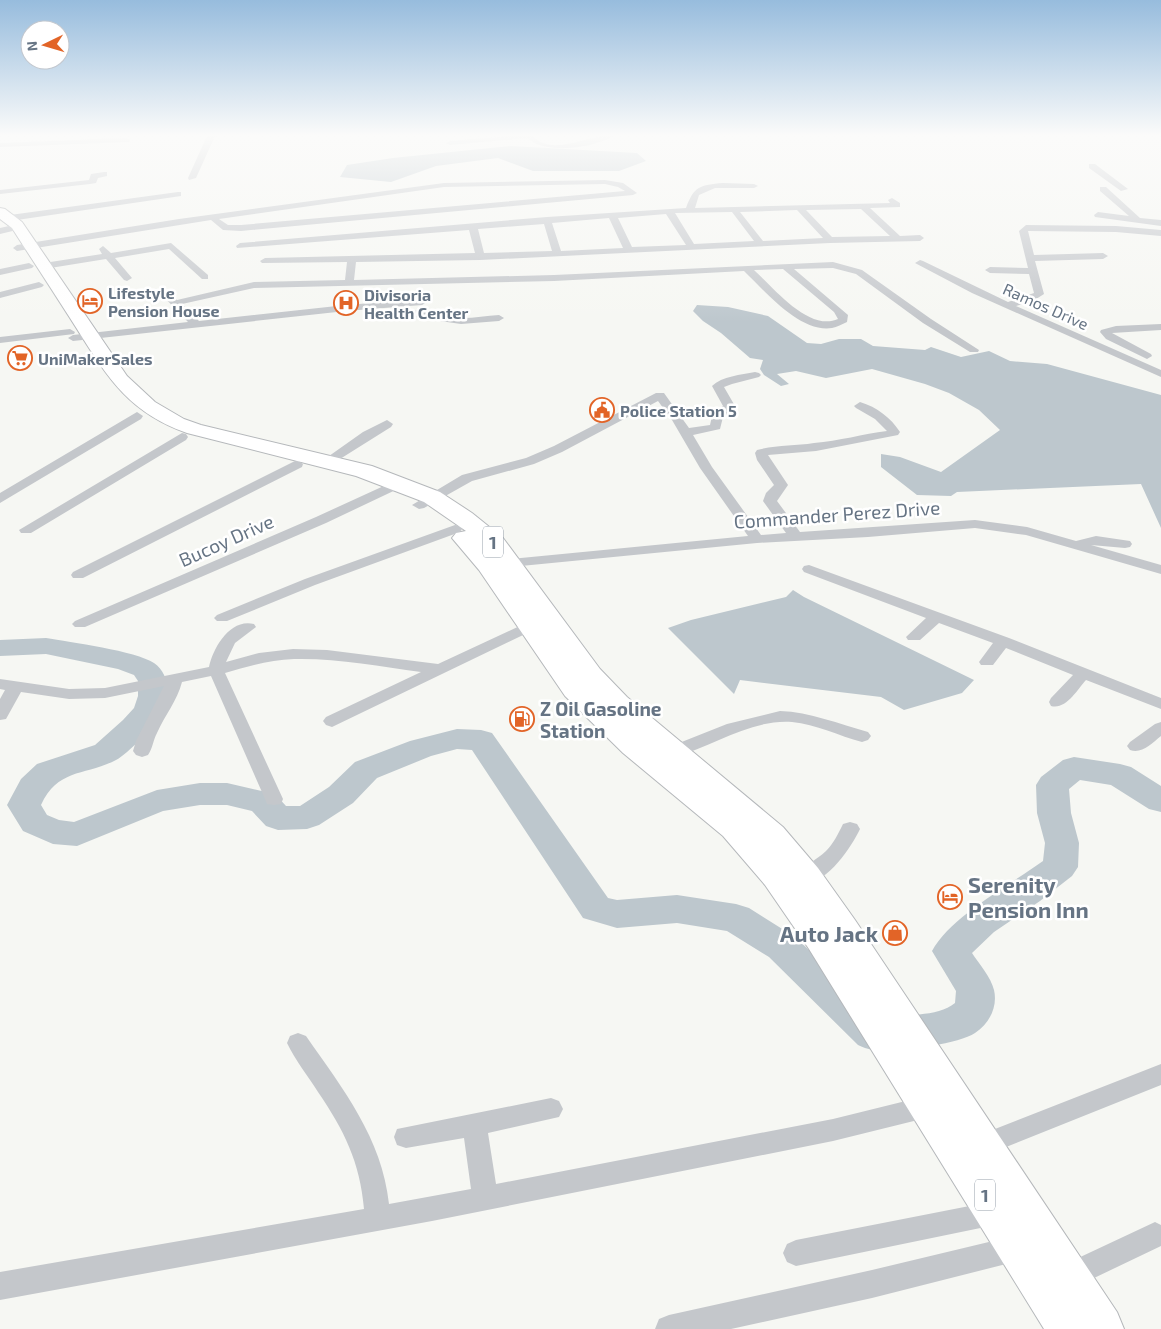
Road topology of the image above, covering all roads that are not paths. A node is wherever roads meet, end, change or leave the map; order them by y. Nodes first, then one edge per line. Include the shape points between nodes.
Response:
1 (165, 198) edge
2 (356, 198) edge
3 (486, 198) edge
4 (694, 198) edge
5 (1113, 198) edge
6 (892, 200) dead end
7 (454, 201) dead end
8 (863, 206) junction
9 (799, 207) junction
10 (459, 209) junction
11 (734, 209) junction
12 (690, 210) junction
13 (669, 211) junction
14 (612, 215) junction
15 (1098, 215) dead end
16 (355, 218) junction
17 (214, 219) junction
18 (1137, 219) junction
19 (547, 220) junction
20 (1161, 223) edge
21 (473, 227) junction
22 (1161, 233) edge
23 (388, 234) junction
24 (93, 236) junction
25 (364, 236) junction
26 (920, 238) dead end
27 (898, 239) junction
28 (830, 240) junction
29 (18, 243) edge
30 (760, 244) junction
31 (240, 246) dead end
32 (692, 248) junction
33 (629, 251) junction
34 (557, 254) junction
35 (109, 256) junction
36 (1103, 256) dead end
37 (480, 257) junction
38 (396, 258) junction
39 (1031, 258) junction
40 (352, 259) junction
41 (265, 261) dead end
42 (920, 264) dead end
43 (0, 265) edge
44 (785, 266) junction
45 (746, 268) junction
46 (990, 270) dead end
47 (0, 272) edge
48 (1033, 272) junction
49 (205, 277) dead end
50 (127, 278) dead end
51 (349, 283) junction
52 (164, 292) dead end
53 (0, 295) edge
54 (422, 302) dead end
55 (175, 303) junction
56 (399, 303) junction
57 (1008, 305) junction
58 (499, 318) dead end
59 (198, 325) junction
60 (1161, 327) edge
61 (78, 335) junction
62 (0, 340) edge
63 (974, 350) dead end
64 (1161, 356) edge
65 (1148, 357) junction
66 (1160, 373) edge
67 (755, 375) dead end
68 (860, 406) dead end
69 (137, 416) junction
70 (387, 424) dead end
71 (686, 432) junction
72 (182, 436) junction
73 (328, 462) junction
74 (296, 464) junction
75 (393, 487) junction
76 (0, 499) edge
77 (426, 501) junction
78 (455, 529) junction
79 (26, 530) dead end
80 (795, 536) junction
81 (757, 539) junction
82 (1075, 544) junction
83 (1125, 544) dead end
84 (499, 564) junction
85 (810, 569) dead end
86 (1161, 570) edge
87 (78, 575) dead end
88 (936, 617) junction
89 (222, 618) dead end
90 (540, 622) junction
91 (80, 624) dead end
92 (248, 627) dead end
93 (914, 637) dead end
94 (1003, 641) junction
95 (987, 662) dead end
96 (438, 669) junction
97 (216, 670) junction
98 (1084, 672) junction
99 (174, 680) junction
100 (8, 685) edge
101 (1057, 702) dead end
102 (1161, 704) edge
103 (0, 715) edge
104 (332, 722) dead end
105 (1161, 728) edge
106 (862, 736) dead end
107 (1136, 746) dead end
108 (142, 751) dead end
109 (675, 751) junction
110 (274, 799) dead end
111 (850, 829) dead end
112 (806, 876) junction
113 (871, 996) junction
114 (298, 1043) dead end
115 (911, 1058) junction
116 (1161, 1074) edge
117 (931, 1106) junction
118 (551, 1109) dead end
119 (475, 1125) junction
120 (406, 1137) dead end
121 (971, 1150) junction
122 (485, 1198) junction
123 (996, 1213) junction
124 (378, 1219) junction
125 (1154, 1235) dead end
126 (1018, 1248) junction
127 (796, 1253) dead end
128 (1067, 1278) junction
129 (0, 1286) edge
130 (669, 1329) edge
131 (1071, 1329) edge
132 (1100, 1329) edge

1 - 29 street
2 - 17 street
3 - 10 street
4 - 12 street
5 - 18 street
6 - 8 street via 897,205
7 - 10 street
8 - 9 street
8 - 27 street
9 - 11 street
9 - 28 street
10 - 16 street
11 - 12 street
11 - 30 street
12 - 13 street
13 - 14 street
13 - 32 street
14 - 19 street
14 - 33 street
15 - 18 street
16 - 17 street via 233,228 222,226
16 - 25 street
17 - 24 street
18 - 20 street
19 - 21 street
19 - 34 street
21 - 23 street
21 - 37 street
22 - 39 street via 1029,228 1023,231
23 - 25 street
23 - 38 street
24 - 29 street
24 - 35 street
25 - 31 street
26 - 27 street
27 - 28 street
28 - 30 street
29 - 35 street
29 - 43 street
29 - 47 street
29 - 53 street
29 - 61 highway, 1
30 - 32 street
32 - 33 street
33 - 34 street
34 - 37 street
35 - 49 street via 171,246
35 - 50 street
36 - 39 street
37 - 38 street
38 - 40 street
39 - 48 street
40 - 41 street
40 - 51 street
42 - 57 street, Ramos Drive
44 - 45 street
44 - 45 street via 838,310 843,320 823,326 810,323
44 - 63 street via 833,266 859,272
45 - 51 street via 562,278
46 - 48 street
48 - 57 street via 1039,294
51 - 55 street via 254,286
52 - 55 street
54 - 56 street
55 - 59 street
56 - 58 street via 407,318 436,312 444,319 461,321
56 - 59 street
57 - 66 street, Ramos Drive
59 - 61 street
60 - 65 street via 1105,332
61 - 62 street
61 - 69 highway, 1 via 114,398
61 - 73 highway, 1 via 104,358 132,393 159,414 194,429
64 - 65 street
65 - 66 street via 1160,368
67 - 71 street via 720,384 728,410 716,415 713,428
68 - 80 street via 882,418 894,432 816,447 761,453 781,485 770,501
69 - 72 highway, 1
69 - 76 street
70 - 73 street
71 - 77 street via 660,395 558,449 530,461 467,478
71 - 81 street via 706,468
72 - 74 highway, 1
72 - 79 street
73 - 75 highway, 1
74 - 75 highway, 1
74 - 87 street
75 - 77 highway, 1
75 - 91 street, Bucoy Drive
77 - 78 highway, 1
77 - 84 highway, 1 via 464,518 487,537
78 - 84 highway, 1
78 - 89 street
80 - 81 street, Commander Perez Drive
80 - 82 street, Commander Perez Drive via 975,524 1027,531
81 - 84 street, Commander Perez Drive
82 - 83 street via 1096,540
82 - 86 street, Commander Perez Drive
84 - 90 highway, 1
85 - 88 street
88 - 93 street
88 - 94 street
90 - 96 street
90 - 109 highway, 1 via 617,704
90 - 113 highway, 1 via 575,690 634,746 734,828
92 - 97 street via 234,634 224,645
94 - 95 street
94 - 98 street
96 - 97 street via 337,656 293,654 259,658
96 - 104 street
97 - 99 street
97 - 110 street
98 - 101 street
98 - 102 street
99 - 100 street via 105,693 69,694
99 - 108 street
100 - 103 street
105 - 107 street
106 - 109 street via 800,718 779,717
109 - 112 highway, 1 via 771,835
111 - 112 street via 843,847
112 - 113 highway, 1
113 - 115 highway, 1
114 - 124 street via 356,1131 375,1184
115 - 117 highway, 1
115 - 121 highway, 1
116 - 121 street
117 - 121 highway, 1
117 - 122 street via 833,1130
118 - 119 street
119 - 120 street
119 - 122 street
121 - 123 highway, 1
121 - 128 highway, 1
122 - 124 street
123 - 126 highway, 1
123 - 127 street
124 - 129 street
125 - 128 street
126 - 130 street
126 - 131 highway, 1
128 - 132 highway, 1

